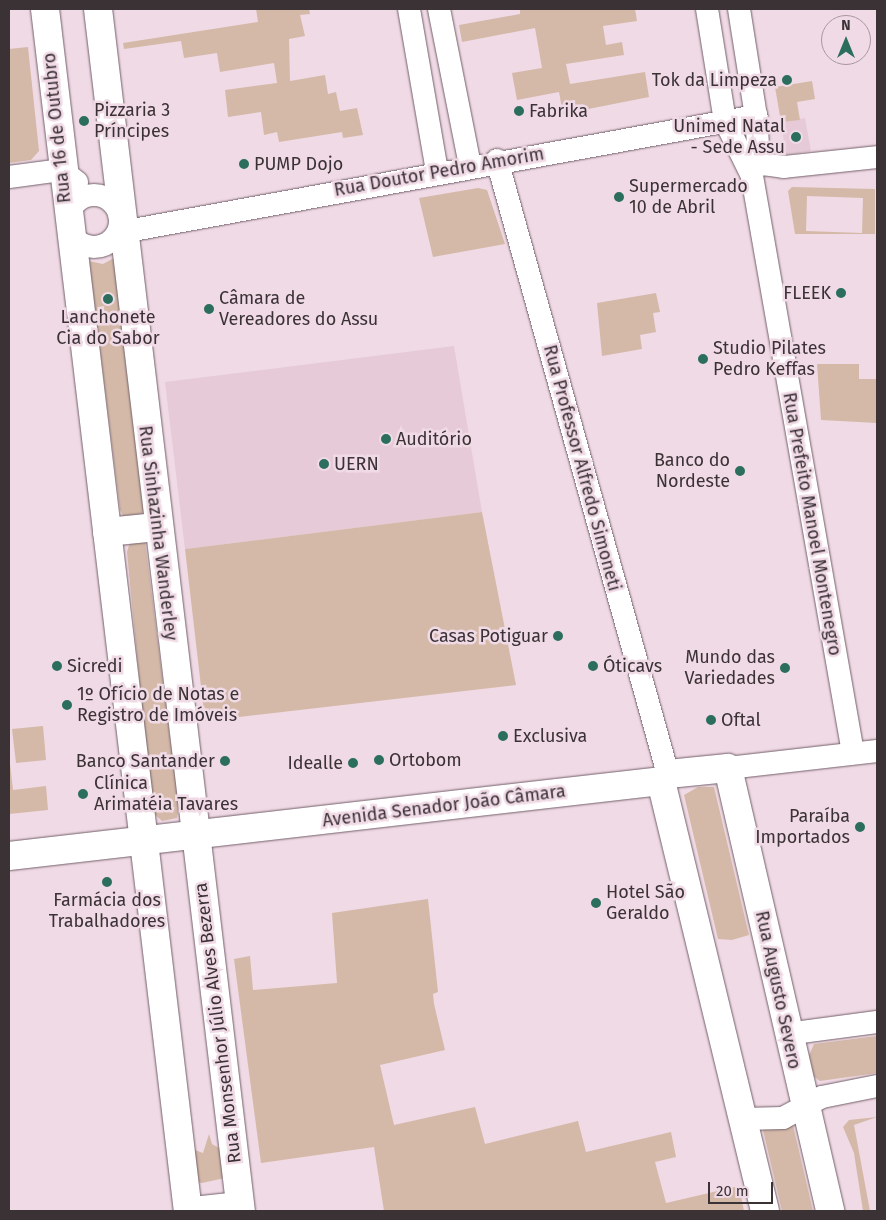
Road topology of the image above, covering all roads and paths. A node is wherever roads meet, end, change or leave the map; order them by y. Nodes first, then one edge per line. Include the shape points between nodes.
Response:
1 (45, 9) edge
2 (98, 9) edge
3 (409, 9) edge
4 (439, 9) edge
5 (706, 9) edge
6 (739, 9) edge
7 (756, 116) junction
8 (725, 121) junction
9 (758, 147) junction
10 (877, 157) edge
11 (498, 160) junction
12 (470, 165) junction
13 (61, 170) junction
14 (437, 171) junction
15 (877, 171) edge
16 (752, 176) junction
17 (9, 177) edge
18 (93, 194) junction
19 (121, 225) junction
20 (69, 235) junction
21 (157, 527) junction
22 (107, 532) junction
23 (877, 751) edge
24 (853, 754) junction
25 (728, 768) junction
26 (665, 778) junction
27 (196, 834) junction
28 (143, 841) junction
29 (9, 856) edge
30 (877, 1022) edge
31 (787, 1034) junction
32 (877, 1086) edge
33 (803, 1104) junction
34 (743, 1119) junction
35 (241, 1209) edge
36 (188, 1211) edge
37 (193, 1211) edge
38 (765, 1211) edge
39 (830, 1211) edge

1 - 13 street, Rua 16 de Outubro
2 - 19 street
3 - 14 street
4 - 12 street
5 - 8 street, Rua Prefeito Manoel Montenegro
6 - 7 street, Rua Prefeito Manoel Montenegro
7 - 8 street, Rua Doutor Pedro Amorim
7 - 9 street, Rua Prefeito Manoel Montenegro
8 - 11 street, Rua Doutor Pedro Amorim
8 - 16 street, Rua Prefeito Manoel Montenegro
9 - 10 street via 763,164 784,167
9 - 16 street, Rua Prefeito Manoel Montenegro
11 - 12 street, Rua Doutor Pedro Amorim
11 - 26 street, Rua Professor Alfredo Simoneti
12 - 14 street, Rua Doutor Pedro Amorim
13 - 17 street
13 - 18 street
13 - 20 street, Rua 16 de Outubro
14 - 19 street, Rua Doutor Pedro Amorim
15 - 16 street
16 - 24 street, Rua Prefeito Manoel Montenegro
18 - 19 street via 113,202
18 - 20 street via 74,204
19 - 20 street via 115,237 97,247 78,242
19 - 21 street, Rua Sinhazinha Wanderley
20 - 22 street
21 - 22 street
21 - 27 street, Rua Sinhazinha Wanderley
22 - 28 street
23 - 24 street, Avenida Senador João Câmara
24 - 25 street, Avenida Senador João Câmara
25 - 26 street, Avenida Senador João Câmara
25 - 31 street, Rua Augusto Severo
26 - 27 street, Avenida Senador João Câmara
26 - 34 street
27 - 28 street, Avenida Senador João Câmara
27 - 35 street, Rua Monsenhor Júlio Alves Bezerra
28 - 29 street, Avenida Senador João Câmara
28 - 36 street
30 - 31 street
31 - 33 street, Rua Augusto Severo
32 - 33 street
33 - 34 street via 783,1118
33 - 39 street, Rua Augusto Severo
34 - 38 street
35 - 37 street

